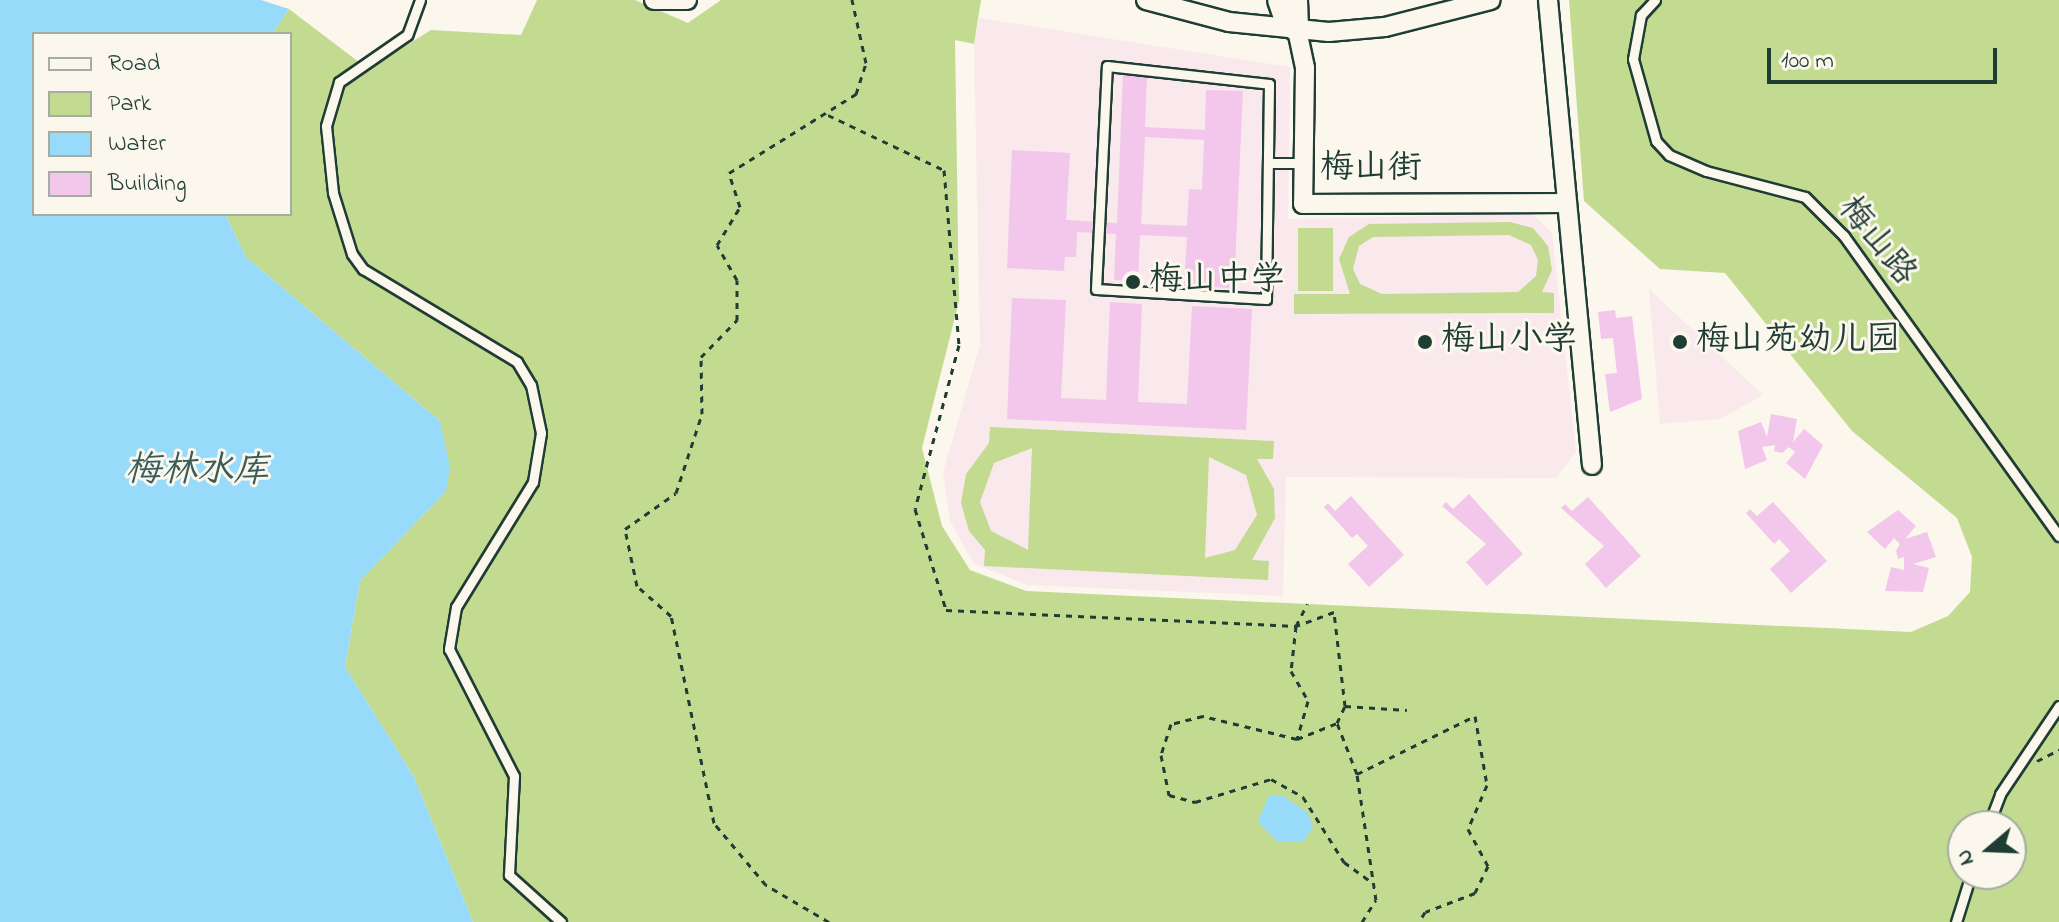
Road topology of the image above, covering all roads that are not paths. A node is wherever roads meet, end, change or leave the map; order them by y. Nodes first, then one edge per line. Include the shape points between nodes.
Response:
1 (420, 0) edge
2 (654, 0) edge
3 (687, 0) edge
4 (1146, 0) edge
5 (1279, 0) edge
6 (1296, 0) edge
7 (1491, 0) edge
8 (1548, 0) edge
9 (1655, 0) edge
10 (1297, 30) junction
11 (1268, 163) junction
12 (1303, 163) junction
13 (1566, 203) junction
14 (1592, 465) dead end
15 (2059, 536) edge
16 (2059, 706) edge
17 (1994, 810) edge
18 (1966, 890) edge
19 (561, 922) edge
20 (1956, 922) edge

1 - 19 lane via 407,35 351,70 330,101 326,126 333,193 352,254 363,269 517,362 531,385 541,433 533,482 456,607 449,649 514,776 509,875
2 - 3 street
4 - 10 street via 1229,22
5 - 10 street, 梅山街 via 1287,23
6 - 10 street, 梅山街
7 - 10 street via 1385,27
8 - 13 street
9 - 15 lane, 梅山路 via 1641,15 1633,59 1656,141 1669,155 1706,171 1805,197 1844,236
10 - 12 street, 梅山街 via 1305,68
11 - 11 lane via 1266,299 1096,289 1107,66 1269,84
11 - 12 lane
12 - 13 street, 梅山街 via 1303,204
13 - 14 street
16 - 17 lane
18 - 20 lane

